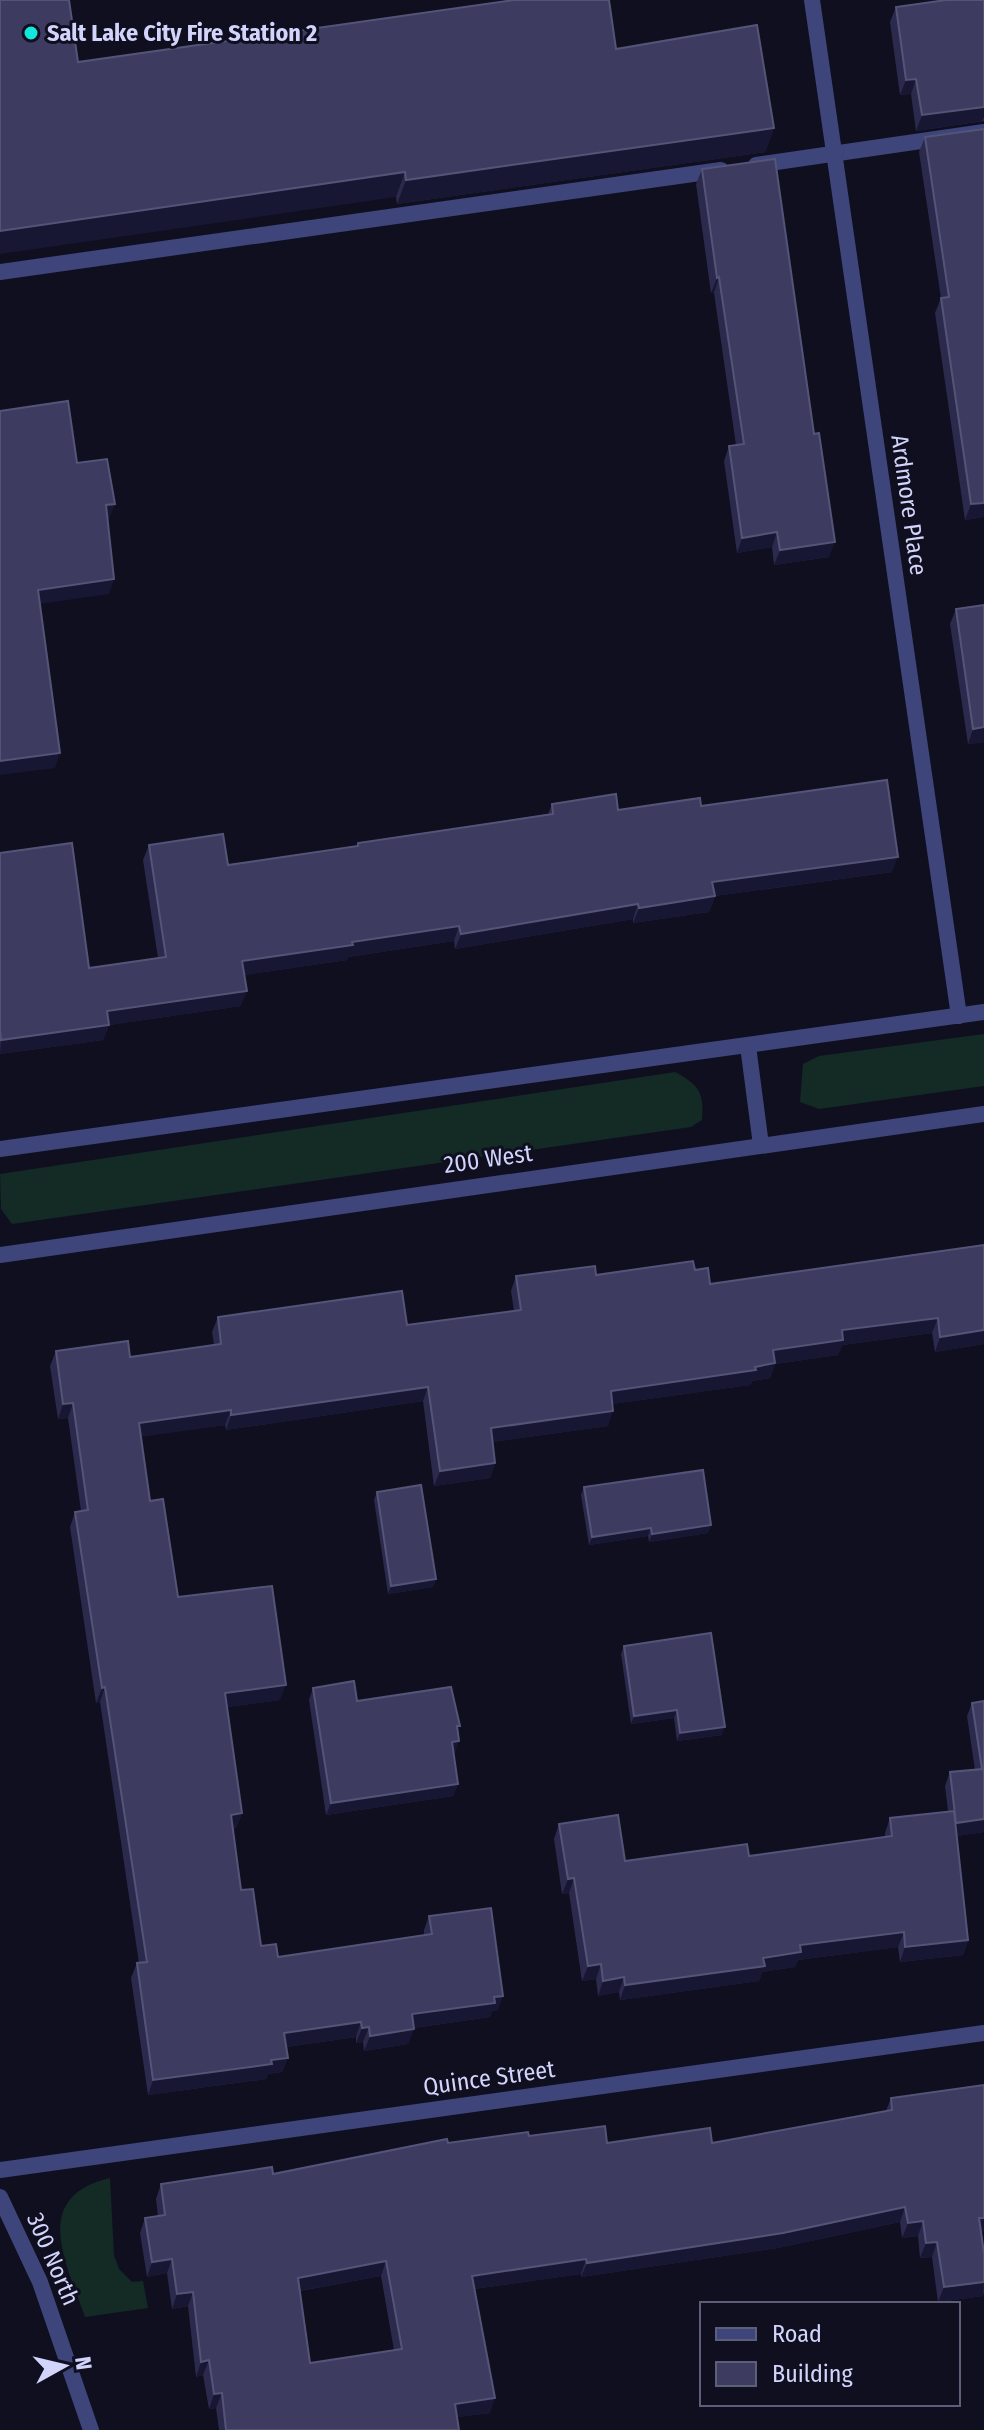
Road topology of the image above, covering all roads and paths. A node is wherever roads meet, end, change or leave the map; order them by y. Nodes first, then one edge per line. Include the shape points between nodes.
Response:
1 (812, 0) edge
2 (984, 132) edge
3 (834, 154) junction
4 (0, 272) edge
5 (984, 1012) edge
6 (959, 1016) junction
7 (748, 1046) junction
8 (984, 1114) edge
9 (761, 1145) junction
10 (0, 1149) edge
11 (0, 1255) edge
12 (984, 2033) edge
13 (0, 2170) edge
14 (0, 2197) edge
15 (91, 2430) edge

1 - 3 street, Ardmore Place
2 - 3 street
3 - 4 street
3 - 6 street, Ardmore Place
5 - 6 street
6 - 7 street
7 - 9 street
7 - 10 street
8 - 9 street, 200 West
9 - 11 street, 200 West
12 - 13 street, Quince Street
14 - 15 street, 300 North via 40,2282

